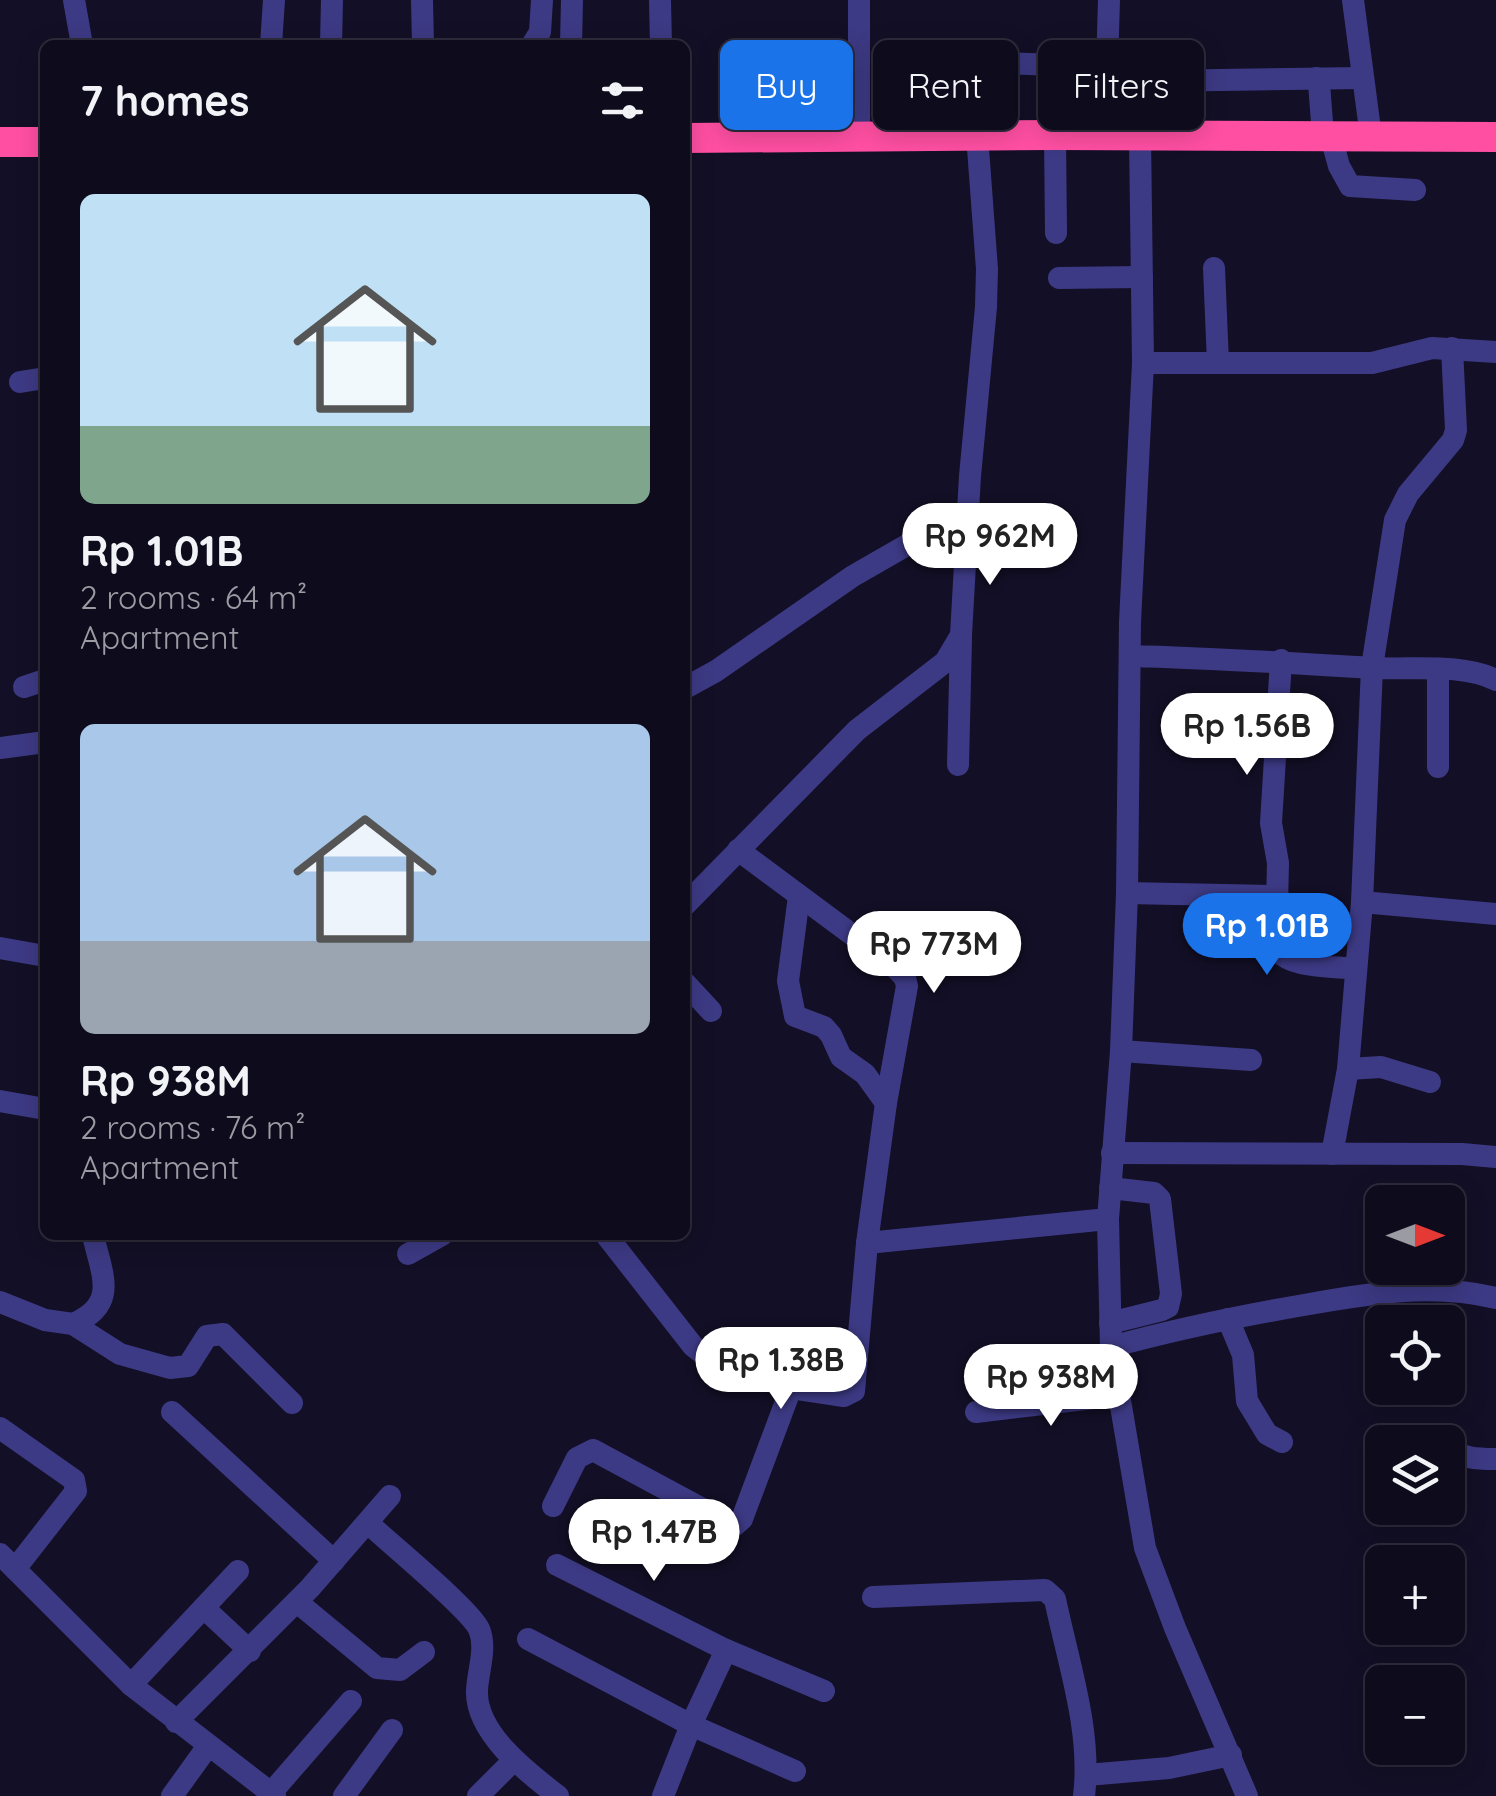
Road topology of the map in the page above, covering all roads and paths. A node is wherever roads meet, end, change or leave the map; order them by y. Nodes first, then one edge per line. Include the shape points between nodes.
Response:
1 (74, 0) edge
2 (274, 0) edge
3 (332, 0) edge
4 (422, 0) edge
5 (542, 0) edge
6 (572, 0) edge
7 (660, 0) edge
8 (859, 0) edge
9 (1109, 0) edge
10 (1353, 0) edge
11 (81, 40) edge
12 (271, 40) edge
13 (330, 40) edge
14 (422, 40) edge
15 (535, 40) edge
16 (571, 40) edge
17 (660, 40) edge
18 (1108, 40) edge
19 (1038, 66) edge
20 (1316, 78) junction
21 (1362, 78) junction
22 (1124, 130) edge
23 (938, 135) junction
24 (978, 135) junction
25 (1055, 135) junction
26 (1125, 135) junction
27 (859, 136) junction
28 (1327, 136) junction
29 (1371, 137) junction
30 (1496, 137) edge
31 (690, 138) edge
32 (0, 142) edge
33 (40, 142) edge
34 (1414, 190) dead end
35 (1056, 233) dead end
36 (1214, 268) dead end
37 (1142, 277) junction
38 (1059, 278) dead end
39 (1452, 348) junction
40 (1496, 352) edge
41 (1143, 363) junction
42 (1218, 363) junction
43 (40, 379) edge
44 (20, 382) dead end
45 (968, 510) junction
46 (962, 635) junction
47 (1130, 656) junction
48 (1281, 660) junction
49 (1372, 668) junction
50 (1438, 670) junction
51 (1496, 680) edge
52 (690, 685) edge
53 (40, 743) edge
54 (0, 748) edge
55 (958, 765) dead end
56 (1438, 768) dead end
57 (738, 850) junction
58 (1127, 893) junction
59 (799, 896) junction
60 (1278, 896) junction
61 (690, 899) edge
62 (1362, 902) junction
63 (1496, 914) edge
64 (0, 948) edge
65 (40, 955) edge
66 (1356, 969) junction
67 (690, 988) edge
68 (711, 1011) dead end
69 (1121, 1051) junction
70 (1251, 1060) dead end
71 (1348, 1069) junction
72 (1430, 1082) dead end
73 (0, 1101) edge
74 (886, 1103) junction
75 (40, 1108) edge
76 (1112, 1154) junction
77 (1332, 1154) junction
78 (1496, 1157) edge
79 (1110, 1188) junction
80 (1108, 1219) junction
81 (93, 1240) edge
82 (433, 1240) edge
83 (610, 1240) edge
84 (867, 1243) junction
85 (408, 1254) dead end
86 (1496, 1298) edge
87 (0, 1302) edge
88 (1228, 1319) junction
89 (1110, 1322) junction
90 (73, 1324) junction
91 (1111, 1347) junction
92 (791, 1388) junction
93 (1120, 1395) junction
94 (292, 1402) dead end
95 (172, 1412) dead end
96 (976, 1412) dead end
97 (0, 1428) edge
98 (1282, 1442) dead end
99 (1465, 1456) edge
100 (1496, 1459) edge
101 (390, 1496) dead end
102 (554, 1506) dead end
103 (368, 1523) junction
104 (334, 1561) junction
105 (8, 1562) edge
106 (557, 1566) dead end
107 (238, 1570) dead end
108 (873, 1597) dead end
109 (297, 1602) junction
110 (204, 1608) junction
111 (528, 1639) dead end
112 (726, 1650) junction
113 (250, 1651) junction
114 (424, 1652) dead end
115 (131, 1685) junction
116 (824, 1691) dead end
117 (351, 1701) dead end
118 (176, 1722) junction
119 (690, 1725) junction
120 (392, 1730) dead end
121 (208, 1746) junction
122 (1231, 1755) junction
123 (513, 1761) junction
124 (795, 1771) dead end
125 (1086, 1786) edge
126 (273, 1795) edge
127 (172, 1796) edge
128 (344, 1796) edge
129 (478, 1796) edge
130 (558, 1796) edge
131 (662, 1796) edge
132 (1246, 1796) edge

1 - 11 street
2 - 12 street
3 - 13 street
4 - 14 street
5 - 15 street
6 - 16 street
7 - 17 street
8 - 27 street
9 - 18 street
10 - 21 street
19 - 23 street via 956,64 941,78
20 - 21 street
20 - 26 street via 1148,81 1136,90
20 - 28 street
21 - 29 street
22 - 26 street
23 - 24 highway
23 - 27 highway
24 - 25 highway
24 - 45 street via 987,269
25 - 26 highway
25 - 35 street
26 - 28 highway
26 - 37 street
27 - 31 highway
28 - 29 highway
28 - 34 street via 1350,186
29 - 30 highway
32 - 33 highway
36 - 42 street
37 - 38 street
37 - 41 street
39 - 40 street
39 - 42 street via 1372,363
39 - 49 street via 1456,430 1395,520
41 - 42 street
41 - 47 street
43 - 44 street
45 - 46 street
45 - 52 street via 853,576
46 - 55 street
46 - 57 street via 945,662 873,716
47 - 48 street
47 - 58 street
48 - 49 street
48 - 60 street via 1271,823
49 - 50 street
49 - 62 street
50 - 51 street
50 - 56 street
53 - 54 street
57 - 59 street
57 - 61 street
58 - 60 street
58 - 69 street
59 - 74 street via 788,981 795,1016 831,1034 841,1057 865,1074
59 - 74 street via 905,978 908,997
60 - 66 street via 1279,954
62 - 63 street
62 - 66 street
64 - 65 street
66 - 71 street
67 - 68 street
69 - 70 street
69 - 76 street
71 - 72 street via 1381,1067
71 - 77 street
73 - 75 street
74 - 84 street
76 - 77 street
76 - 79 street
77 - 78 street
79 - 80 street
79 - 89 street via 1160,1199 1171,1294 1162,1310
80 - 84 street
80 - 89 street
81 - 90 street via 102,1302
82 - 85 street
83 - 92 street via 702,1354
84 - 92 street via 854,1391 844,1396
86 - 88 street via 1399,1290
87 - 90 street
88 - 91 street
88 - 98 street via 1243,1354 1247,1401 1267,1434
89 - 91 street
90 - 94 street via 120,1354 170,1368 188,1366 206,1336 223,1334
91 - 93 street
92 - 102 street via 734,1526 593,1450 577,1458
93 - 96 street
93 - 122 street via 1145,1548
95 - 104 street
97 - 105 street via 77,1486
99 - 100 street
101 - 103 street
103 - 104 street
103 - 123 street via 474,1621 482,1646 479,1706
104 - 109 street
105 - 115 street
106 - 112 street
107 - 110 street
108 - 125 street via 1050,1593 1085,1744
109 - 113 street
109 - 114 street via 377,1668 400,1670
110 - 113 street
110 - 115 street
111 - 119 street
112 - 116 street
112 - 119 street
113 - 118 street
115 - 118 street
117 - 126 street
118 - 121 street
119 - 124 street
119 - 131 street
120 - 128 street
121 - 126 street
121 - 127 street
122 - 125 street
122 - 132 street
123 - 129 street
123 - 130 street

